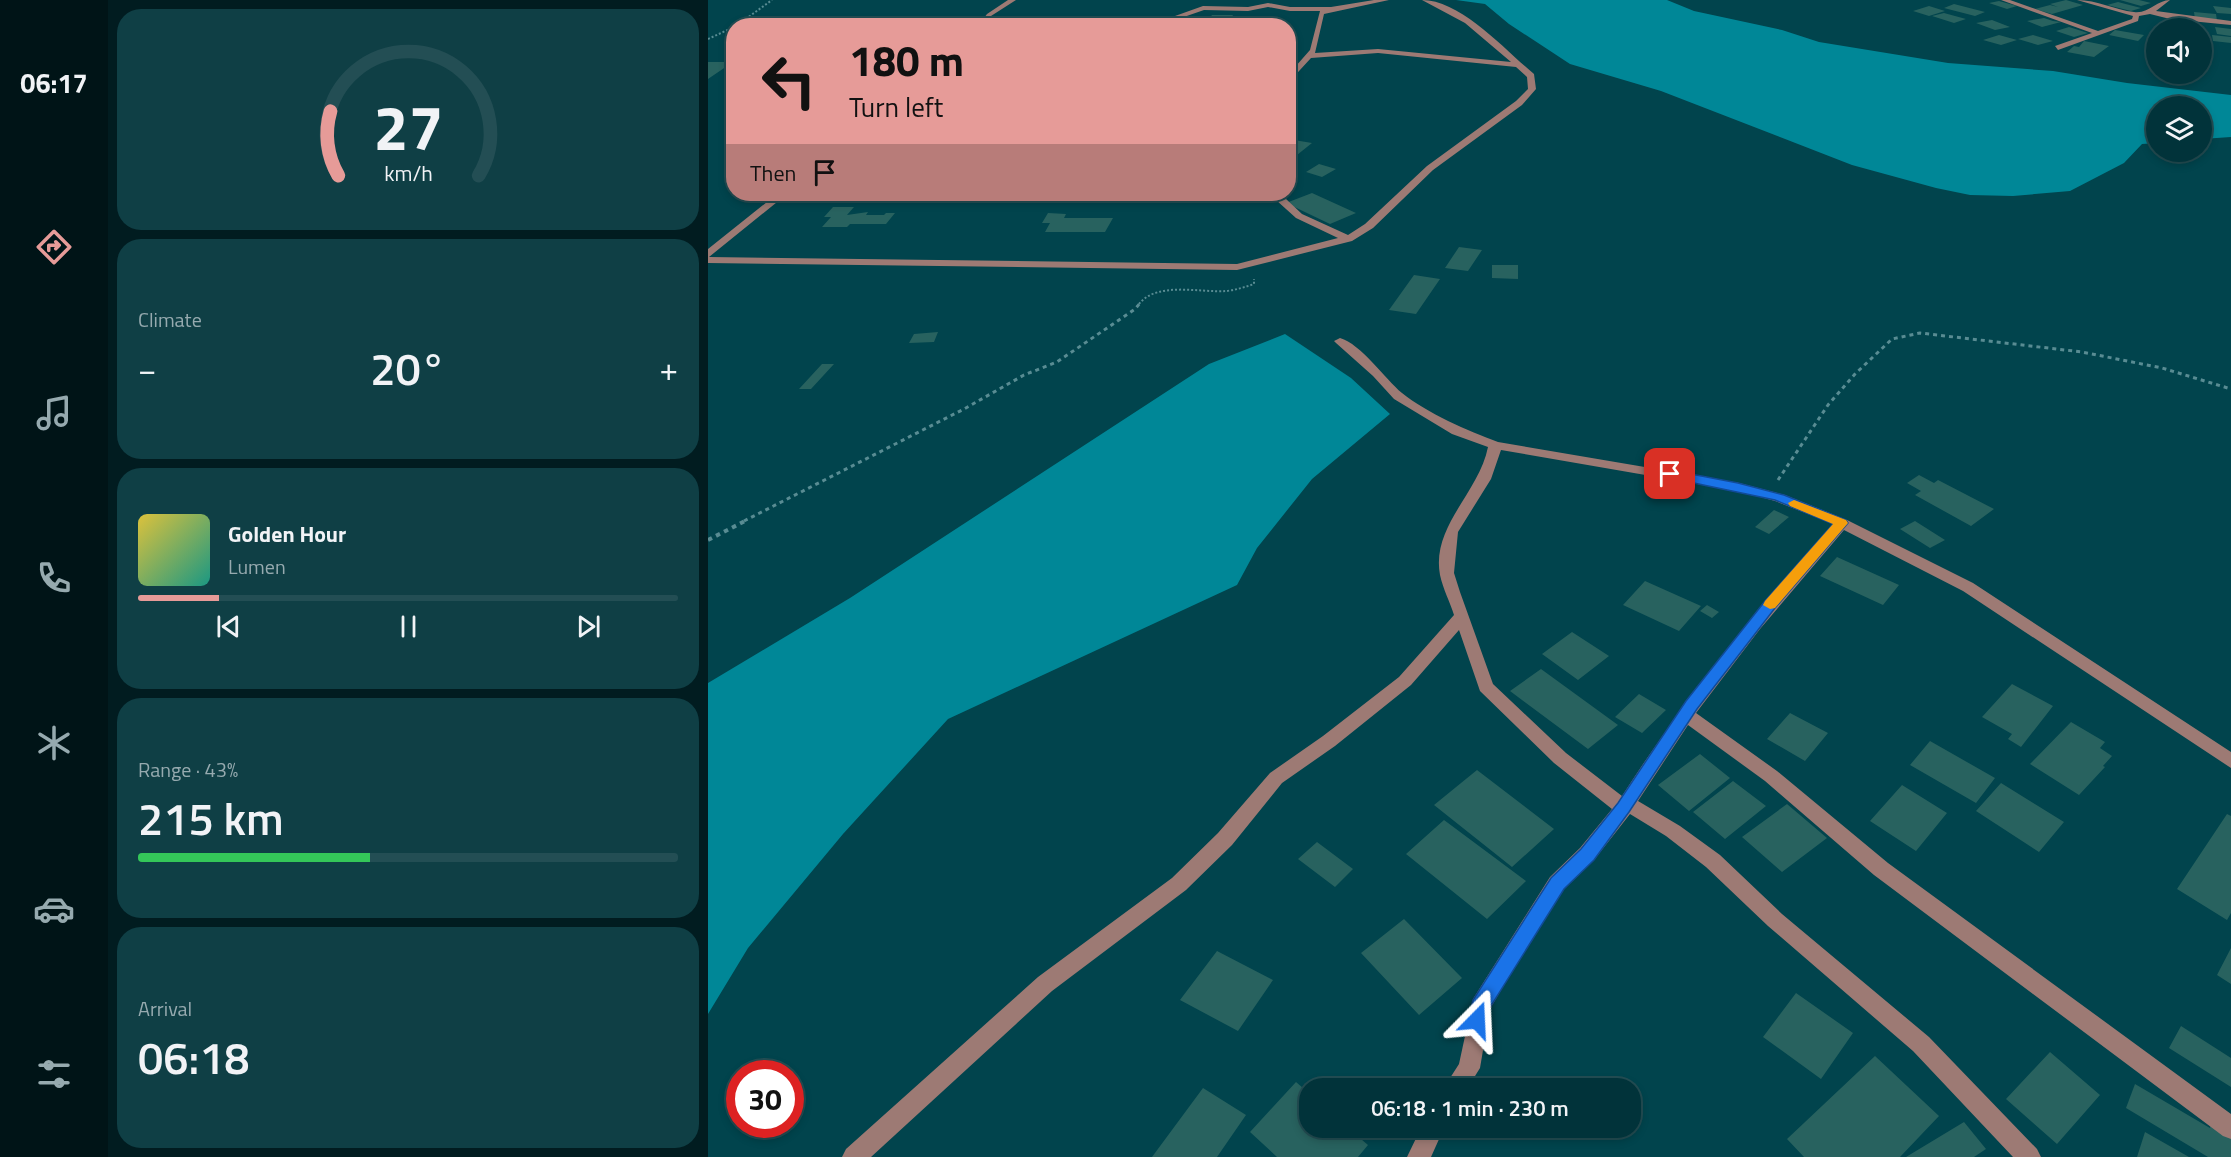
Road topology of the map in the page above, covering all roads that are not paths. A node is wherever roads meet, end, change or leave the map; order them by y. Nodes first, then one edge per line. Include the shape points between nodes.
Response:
1 (1012, 0) edge
2 (1386, 0) edge
3 (1425, 0) edge
4 (2004, 0) edge
5 (2080, 0) edge
6 (2151, 0) edge
7 (2164, 2) edge
8 (1331, 9) junction
9 (2150, 12) junction
10 (2136, 15) junction
11 (987, 18) edge
12 (1174, 18) edge
13 (2231, 23) edge
14 (2097, 33) junction
15 (2058, 48) dead end
16 (1309, 56) junction
17 (1517, 64) junction
18 (1296, 71) edge
19 (773, 201) edge
20 (1282, 201) edge
21 (1348, 239) junction
22 (708, 254) edge
23 (708, 261) edge
24 (1340, 341) dead end
25 (1495, 445) junction
26 (1842, 523) junction
27 (1462, 616) junction
28 (1685, 714) junction
29 (2231, 761) edge
30 (1625, 805) junction
31 (1461, 1078) edge
32 (2231, 1128) edge
33 (854, 1157) edge
34 (2029, 1157) edge

1 - 11 street
2 - 8 street
3 - 17 street via 1441,3
4 - 14 street
5 - 10 street
6 - 7 street
7 - 9 street
8 - 12 street via 1203,8
8 - 16 street via 1321,13 1314,50
9 - 10 street
9 - 13 street
10 - 14 street via 2136,20
14 - 15 street
16 - 17 street via 1378,51
16 - 18 street
17 - 21 street via 1531,76 1532,89 1519,103 1430,168 1369,226
19 - 22 street
20 - 21 street via 1299,216
21 - 23 street via 1237,267
24 - 25 street via 1398,396 1457,431
25 - 26 street via 1765,494
25 - 27 street via 1488,470 1451,532 1447,573
26 - 28 street via 1770,605
26 - 29 street via 1968,587
27 - 30 street via 1486,687 1560,758
27 - 33 street via 1405,681 1275,778 1225,839 1179,884 1045,984
28 - 30 street
28 - 32 street via 1771,776 1881,869
30 - 31 street via 1587,854 1557,883 1480,1006 1468,1068
30 - 34 street via 1672,831 1713,861 1775,920 1922,1044

